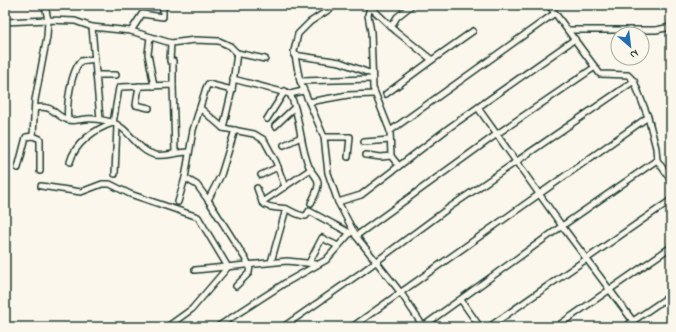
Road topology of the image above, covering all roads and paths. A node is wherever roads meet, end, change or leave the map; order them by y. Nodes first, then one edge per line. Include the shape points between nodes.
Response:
1 (45, 5) edge
2 (163, 5) edge
3 (336, 5) edge
4 (412, 5) edge
5 (549, 5) edge
6 (369, 6) edge
7 (555, 13) junction
8 (48, 20) junction
9 (5, 22) edge
10 (92, 27) junction
11 (391, 27) junction
12 (671, 27) edge
13 (568, 30) junction
14 (473, 31) dead end
15 (131, 32) junction
16 (150, 37) junction
17 (575, 39) junction
18 (171, 43) junction
19 (237, 53) junction
20 (294, 55) junction
21 (95, 59) junction
22 (265, 59) dead end
23 (432, 60) junction
24 (595, 67) junction
25 (96, 75) junction
26 (116, 75) dead end
27 (372, 76) junction
28 (233, 79) junction
29 (300, 81) junction
30 (634, 81) junction
31 (173, 85) junction
32 (139, 86) junction
33 (154, 86) junction
34 (232, 90) junction
35 (303, 91) junction
36 (288, 93) junction
37 (374, 94) junction
38 (386, 94) dead end
39 (310, 102) junction
40 (35, 108) junction
41 (149, 108) dead end
42 (200, 108) junction
43 (294, 108) junction
44 (478, 108) junction
45 (648, 117) junction
46 (100, 119) junction
47 (267, 119) dead end
48 (68, 120) junction
49 (115, 124) junction
50 (275, 126) dead end
51 (223, 128) junction
52 (235, 130) junction
53 (390, 131) junction
54 (497, 134) junction
55 (33, 136) junction
56 (301, 137) junction
57 (324, 137) junction
58 (390, 140) junction
59 (364, 142) dead end
60 (284, 145) dead end
61 (176, 152) junction
62 (188, 152) junction
63 (366, 155) dead end
64 (391, 156) junction
65 (348, 157) dead end
66 (657, 160) junction
67 (516, 161) junction
68 (70, 162) dead end
69 (399, 166) junction
70 (278, 167) junction
71 (18, 168) dead end
72 (310, 169) junction
73 (40, 171) dead end
74 (115, 174) dead end
75 (261, 175) dead end
76 (185, 178) junction
77 (671, 180) edge
78 (41, 186) dead end
79 (285, 187) junction
80 (257, 188) dead end
81 (539, 193) junction
82 (208, 200) junction
83 (671, 200) edge
84 (178, 202) dead end
85 (262, 202) junction
86 (338, 202) junction
87 (311, 203) dead end
88 (286, 209) junction
89 (562, 226) junction
90 (353, 233) junction
91 (338, 246) junction
92 (671, 246) edge
93 (586, 259) junction
94 (377, 261) junction
95 (271, 262) junction
96 (309, 263) junction
97 (316, 264) junction
98 (250, 266) junction
99 (228, 267) junction
100 (195, 270) dead end
101 (236, 286) dead end
102 (610, 289) junction
103 (401, 293) junction
104 (671, 295) edge
105 (461, 300) junction
106 (633, 321) junction
107 (167, 327) edge
108 (217, 327) edge
109 (283, 327) edge
110 (352, 327) edge
111 (423, 327) edge
112 (480, 327) edge
113 (488, 327) edge
114 (556, 327) edge
115 (625, 327) edge

1 - 8 street
2 - 15 street via 163,17 142,14
3 - 20 street via 310,22 298,34 294,43
4 - 11 street via 397,17
5 - 7 street
6 - 11 street
6 - 27 street
7 - 13 street
7 - 53 street
8 - 9 street
8 - 10 street via 75,21
8 - 40 street
10 - 15 street
10 - 21 street
11 - 23 street
12 - 13 street via 656,30
13 - 17 street
14 - 23 street
15 - 16 street
16 - 18 street
16 - 33 street via 148,54
17 - 24 street
17 - 44 street
18 - 19 street via 219,41
18 - 31 street
19 - 22 street
19 - 28 street
20 - 27 street via 340,62
20 - 29 street
21 - 25 street
21 - 48 street via 81,61 75,70 67,111
23 - 38 street
24 - 30 street via 600,74 628,75
24 - 54 street
25 - 26 street
25 - 46 street
27 - 29 street
27 - 37 street
28 - 34 street
28 - 36 street
29 - 35 street
30 - 45 street
30 - 67 street
31 - 33 street
31 - 61 street
32 - 33 street
32 - 41 street via 135,104
32 - 49 street via 119,87
34 - 42 street via 208,84
34 - 51 street
35 - 36 street
35 - 39 street
36 - 43 street
36 - 47 street
37 - 39 street via 348,95
37 - 53 street
39 - 57 street
40 - 48 street via 43,106
40 - 55 street
42 - 51 street
42 - 62 street
43 - 50 street
43 - 56 street
44 - 54 street
44 - 69 street via 444,130
45 - 66 street
45 - 81 street
46 - 48 street
46 - 49 street
49 - 61 street via 153,155 165,156
49 - 68 street via 99,127 73,152
49 - 74 street
51 - 52 street
52 - 70 street via 254,134 264,140
52 - 82 street via 220,175
53 - 58 street
54 - 67 street
54 - 90 street
55 - 71 street via 26,137
55 - 73 street via 40,140
56 - 60 street
56 - 72 street
57 - 65 street via 350,137
57 - 86 street via 328,173
58 - 59 street
58 - 64 street
61 - 62 street
62 - 76 street
63 - 64 street via 381,158
64 - 69 street
66 - 77 street
66 - 89 street
67 - 81 street
67 - 94 street
69 - 86 street via 361,195
70 - 75 street
70 - 79 street
72 - 79 street
72 - 87 street via 318,185
76 - 82 street via 197,185
76 - 84 street
78 - 99 street via 81,192 102,184 110,184 130,194 198,217
79 - 85 street
80 - 85 street
81 - 89 street
81 - 103 street
82 - 98 street
83 - 93 street
85 - 88 street via 265,206
86 - 90 street
88 - 90 street via 302,216 306,216 309,211 312,212 326,222
88 - 95 street
89 - 93 street
89 - 105 street
90 - 91 street
90 - 94 street
91 - 96 street via 322,238
91 - 97 street via 326,260
92 - 102 street
93 - 102 street
93 - 113 street
94 - 103 street
94 - 109 street
95 - 96 street
95 - 98 street
96 - 97 street
97 - 108 street
98 - 99 street
98 - 101 street via 249,273
99 - 100 street
99 - 107 street via 192,309
102 - 106 street
102 - 114 street
103 - 110 street
103 - 111 street
104 - 106 street
105 - 111 street
105 - 112 street
106 - 115 street

